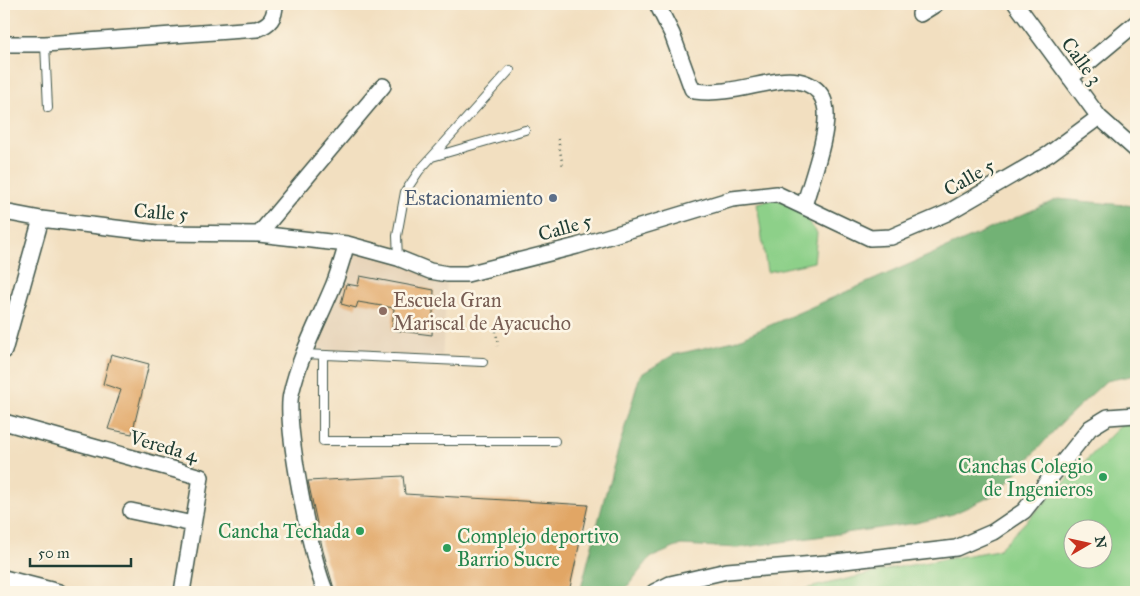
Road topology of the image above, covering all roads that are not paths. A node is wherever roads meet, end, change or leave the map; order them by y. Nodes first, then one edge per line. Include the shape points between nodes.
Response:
1 (275, 4) edge
2 (657, 4) edge
3 (936, 4) edge
4 (1016, 4) edge
5 (920, 14) dead end
6 (1136, 23) edge
7 (4, 44) edge
8 (45, 44) junction
9 (510, 70) dead end
10 (1070, 78) junction
11 (383, 86) dead end
12 (48, 108) dead end
13 (1099, 117) junction
14 (525, 130) dead end
15 (1136, 150) edge
16 (432, 157) junction
17 (804, 206) junction
18 (4, 212) edge
19 (41, 219) junction
20 (259, 234) junction
21 (347, 244) junction
22 (398, 258) junction
23 (4, 351) edge
24 (304, 354) junction
25 (323, 355) junction
26 (483, 362) dead end
27 (1136, 415) edge
28 (4, 422) edge
29 (555, 441) dead end
30 (131, 511) dead end
31 (194, 524) junction
32 (4, 578) edge
33 (59, 592) edge
34 (182, 592) edge
35 (326, 592) edge
36 (654, 592) edge

1 - 8 street via 275,15 268,25 257,29
2 - 17 street via 692,89 699,92 726,91 800,80 816,88 825,104 825,129
3 - 5 street
4 - 10 street, Calle 3
6 - 10 street
7 - 8 street
8 - 12 lane
9 - 16 lane
10 - 13 street, Calle 3
11 - 20 street
13 - 15 street, Calle 3
13 - 17 street, Calle 5 via 1040,159 947,213 891,237 870,238
14 - 16 lane
16 - 22 lane via 405,192 397,236
17 - 22 street, Calle 5 via 777,194 732,199 577,246 467,274 447,274
18 - 19 street, Calle 5
19 - 20 street, Calle 5 via 157,233
19 - 23 street
20 - 21 street, Calle 5
21 - 22 street, Calle 5
21 - 24 street via 333,288
24 - 25 lane
24 - 35 street via 290,396 292,426 314,556
25 - 26 lane
25 - 29 lane via 323,441
27 - 36 street via 1108,417 1090,428 1024,511 993,532 956,548 727,571 670,584
28 - 31 street, Vereda 4 via 201,477
30 - 31 street
31 - 34 street, Vereda 4
32 - 33 street

